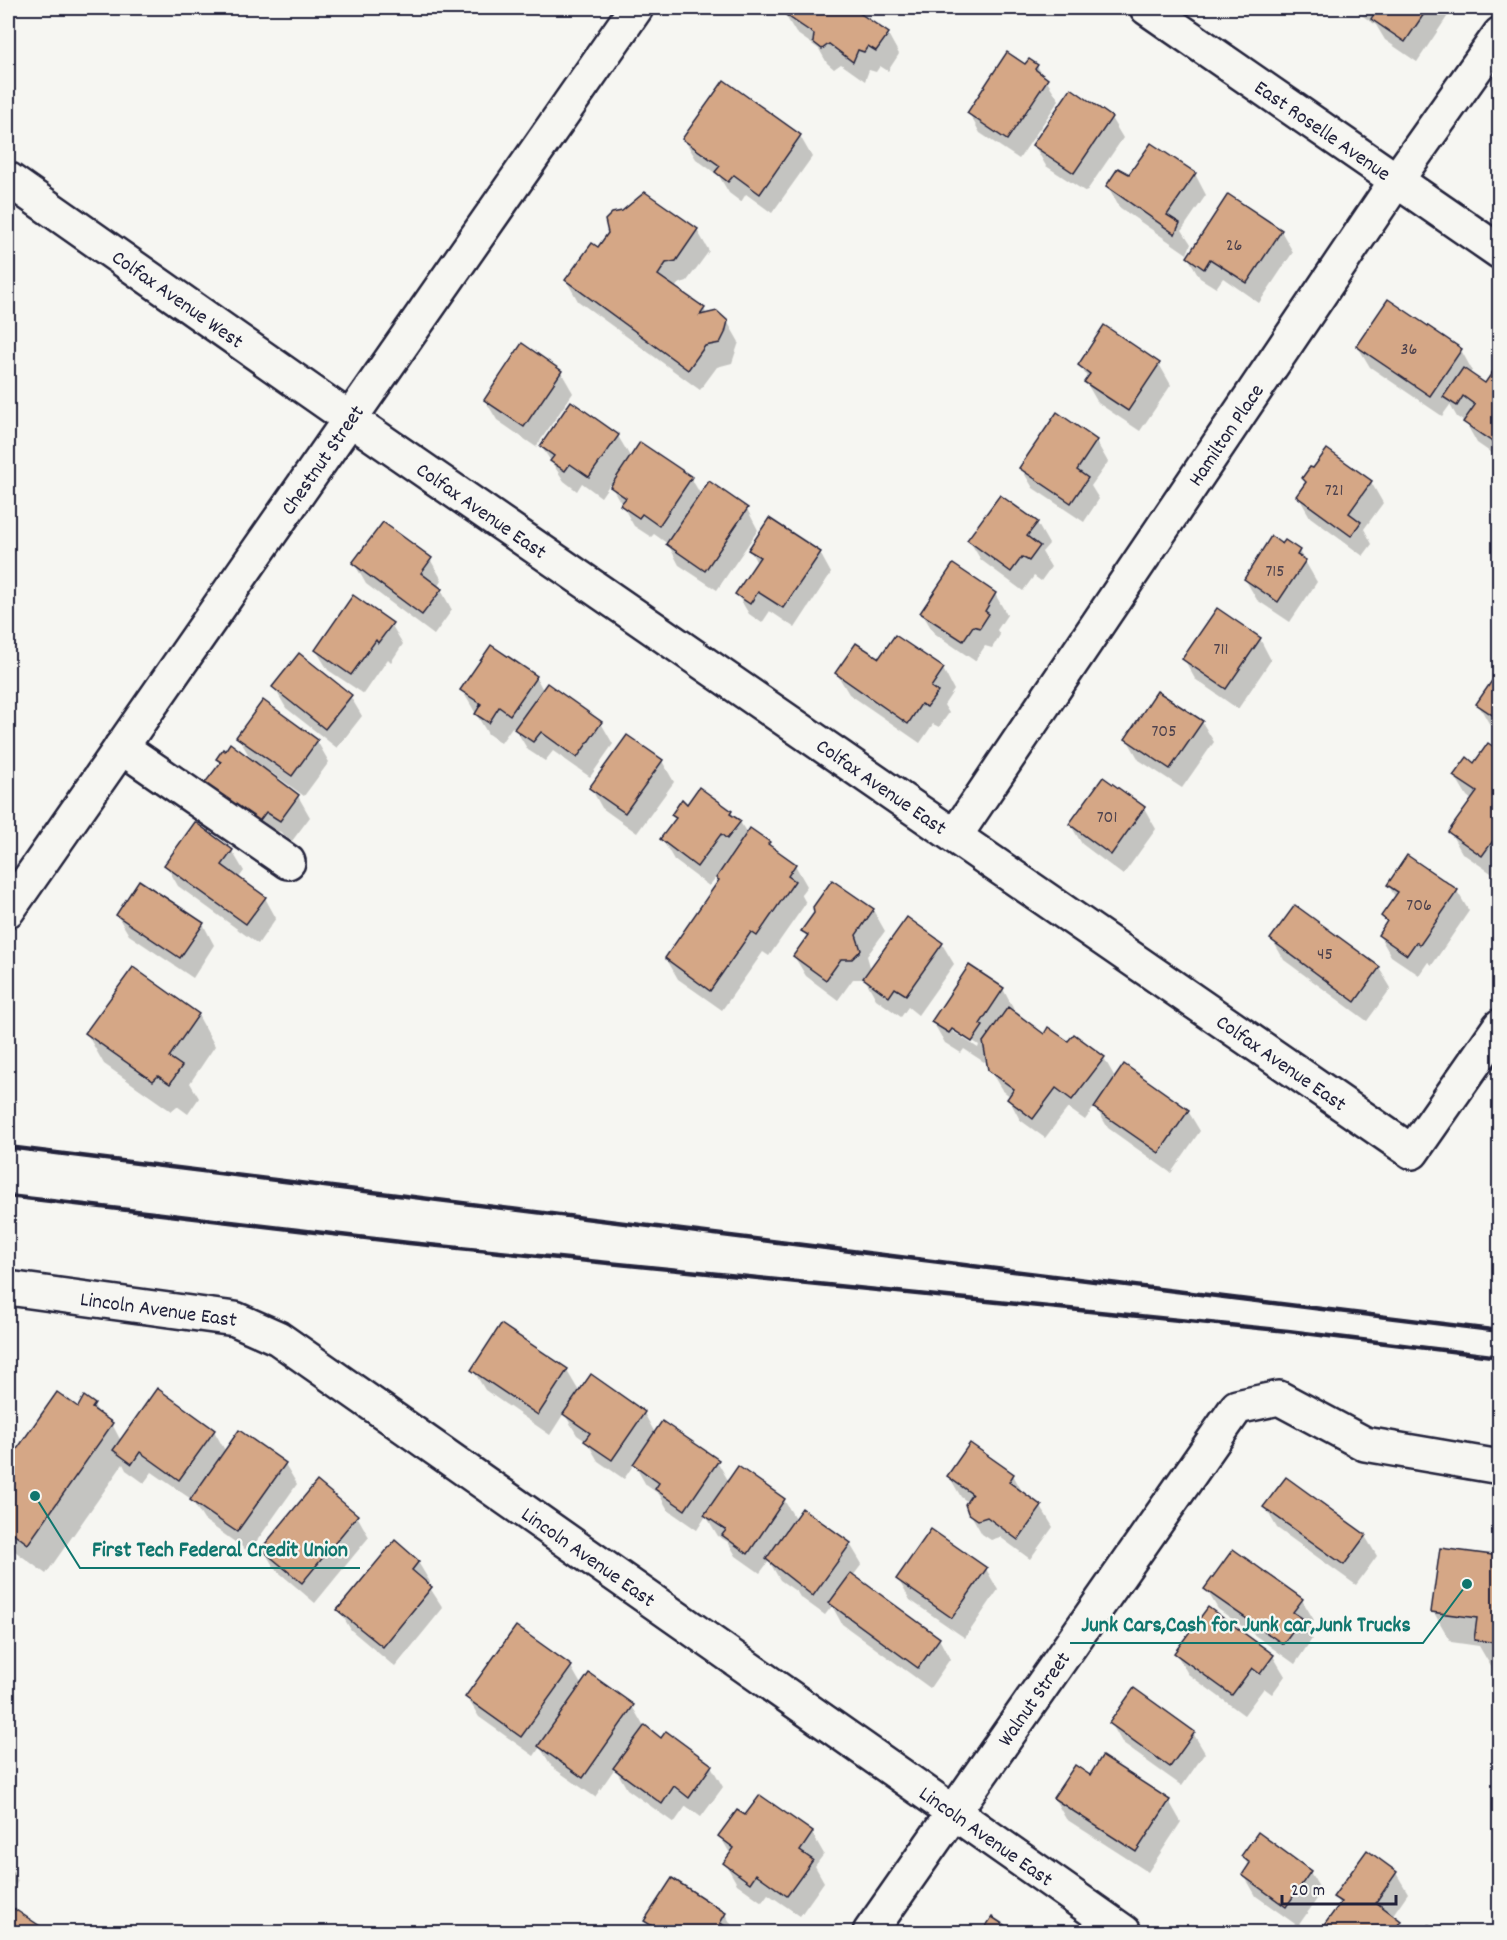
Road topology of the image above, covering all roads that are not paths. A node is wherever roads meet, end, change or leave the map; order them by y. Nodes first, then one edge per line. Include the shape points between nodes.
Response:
1 (636, 8) edge
2 (1147, 8) edge
3 (1500, 34) edge
4 (8, 179) edge
5 (1396, 181) junction
6 (1500, 252) edge
7 (350, 419) junction
8 (121, 747) junction
9 (955, 836) junction
10 (288, 862) dead end
11 (8, 910) edge
12 (1500, 1026) edge
13 (8, 1288) edge
14 (1500, 1467) edge
15 (953, 1814) junction
16 (870, 1932) edge
17 (1124, 1932) edge

1 - 7 street, Chestnut Street
2 - 5 street, East Roselle Avenue
3 - 5 street, Hamilton Place
4 - 7 street, Colfax Avenue West
5 - 6 street, East Roselle Avenue
5 - 9 street, Hamilton Place
7 - 8 street, Chestnut Street
7 - 9 street, Colfax Avenue East
8 - 10 street
8 - 11 street, Chestnut Street
9 - 12 street, Colfax Avenue East via 1412,1152
13 - 15 street, Lincoln Avenue East via 235,1319 278,1338
14 - 15 street, Walnut Street via 1365,1444 1279,1398 1238,1407
15 - 16 street, Walnut Street
15 - 17 street, Lincoln Avenue East

